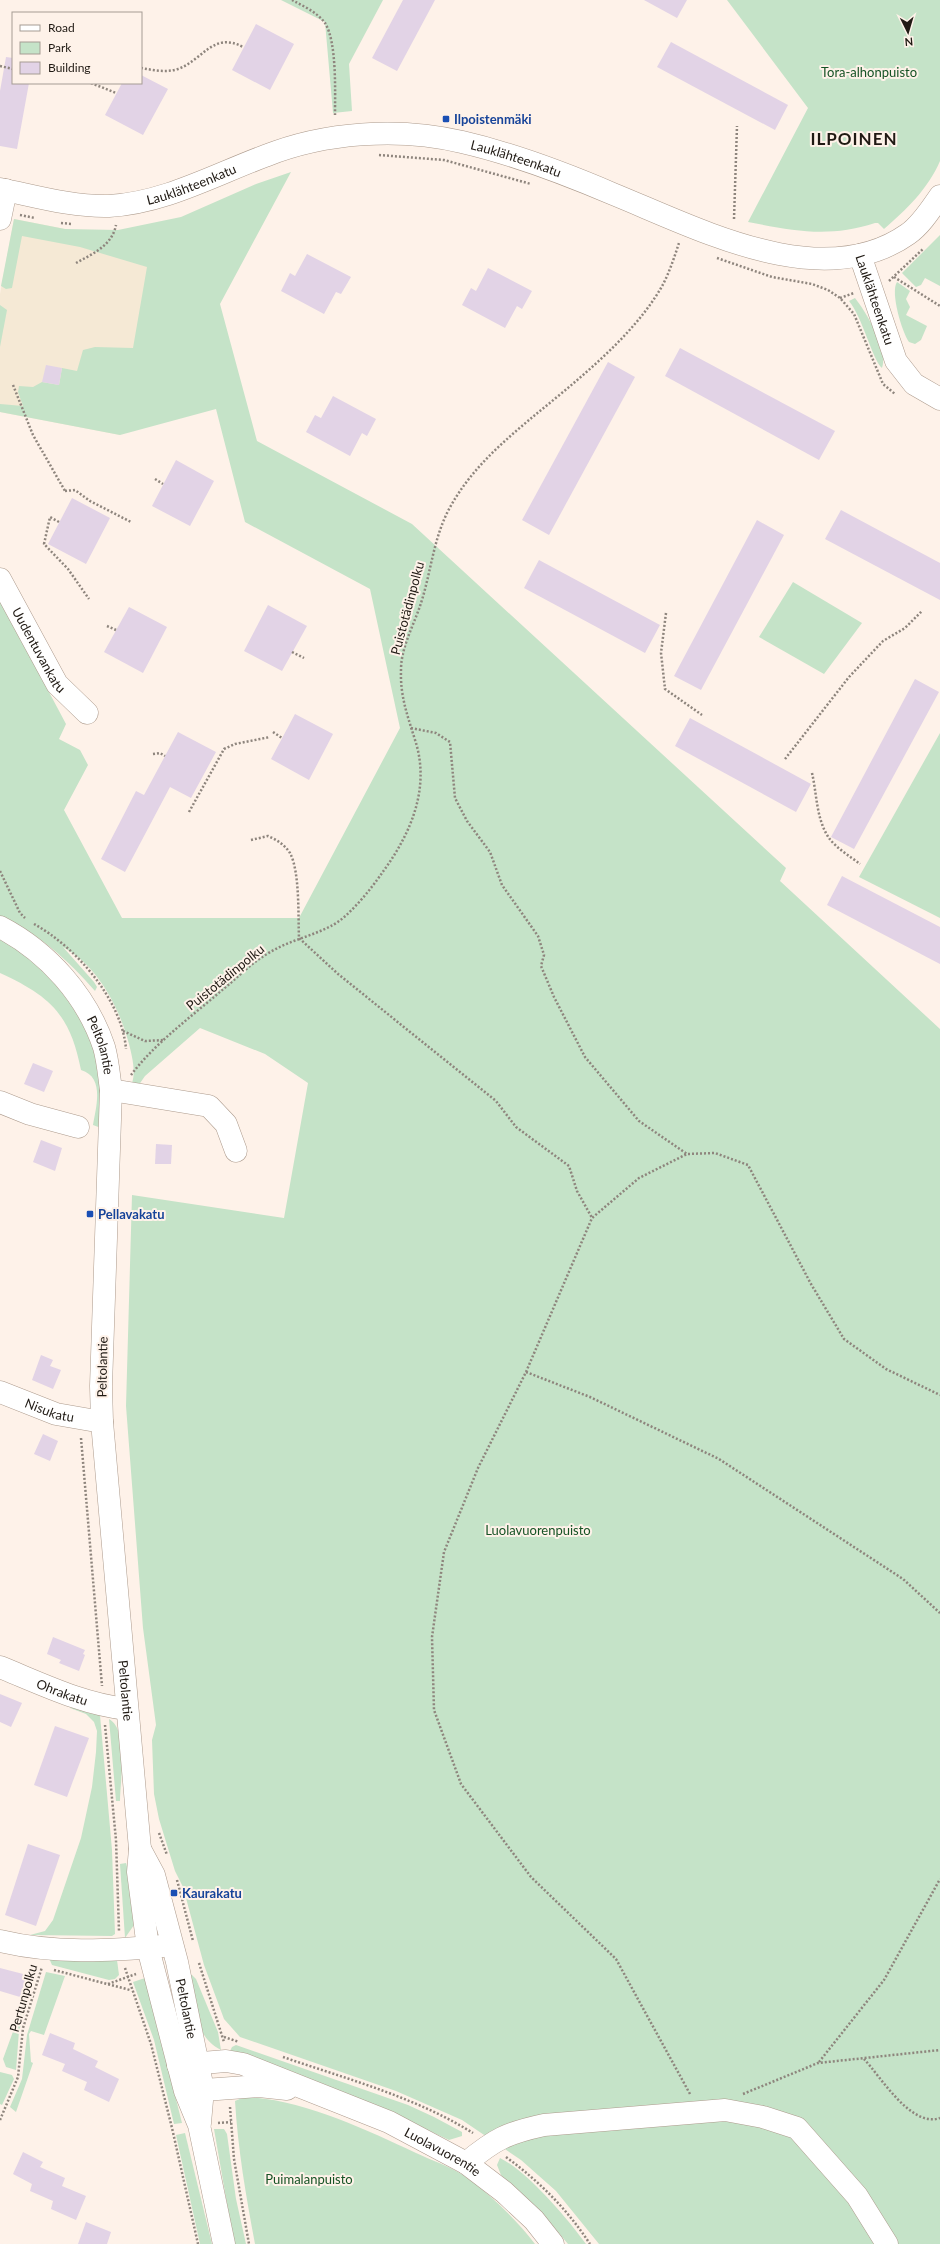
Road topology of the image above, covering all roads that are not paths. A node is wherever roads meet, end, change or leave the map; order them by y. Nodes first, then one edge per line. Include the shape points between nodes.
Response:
1 (3, 190) edge
2 (940, 196) edge
3 (9, 217) edge
4 (860, 255) junction
5 (940, 399) edge
6 (0, 579) edge
7 (87, 713) dead end
8 (0, 928) edge
9 (120, 1084) junction
10 (0, 1102) edge
11 (78, 1127) dead end
12 (236, 1151) dead end
13 (0, 1392) edge
14 (102, 1422) junction
15 (0, 1667) edge
16 (127, 1709) junction
17 (131, 1849) junction
18 (0, 1941) edge
19 (172, 1945) junction
20 (148, 1948) junction
21 (188, 2064) junction
22 (194, 2090) junction
23 (310, 2092) junction
24 (466, 2163) junction
25 (224, 2244) edge
26 (553, 2244) edge
27 (887, 2244) edge

1 - 3 street
1 - 4 street, Lauklähteenkatu via 75,204 110,206 169,194 264,156 305,144 359,135 418,135 442,137 474,145 557,170 707,232 751,247 802,257
2 - 4 street via 920,223 909,233
4 - 5 street, Lauklähteenkatu via 896,361 914,384
6 - 7 street, Uudentuvankatu via 53,678
8 - 9 street, Peltolantie via 38,951 78,994 98,1031
9 - 12 street via 209,1106 226,1124
9 - 14 street, Peltolantie via 101,1386
10 - 11 street via 30,1114
13 - 14 street, Nisukatu via 56,1414
14 - 16 street, Peltolantie
15 - 16 street, Ohrakatu via 104,1707
16 - 17 street, Peltolantie
17 - 19 street, Peltolantie via 154,1875
17 - 20 street, Peltolantie via 138,1872
18 - 20 street via 45,1958
19 - 20 street
19 - 21 street, Peltolantie
20 - 21 street, Peltolantie
21 - 22 street, Peltolantie
21 - 23 street, Luolavuorentie via 226,2061 268,2073
22 - 23 street, Luolavuorentie via 260,2086
22 - 25 street, Peltolantie
23 - 24 street, Luolavuorentie via 389,2122
24 - 26 street, Luolavuorentie via 504,2192 534,2220
24 - 27 street via 490,2143 544,2125 725,2110 763,2117 797,2128 857,2196

